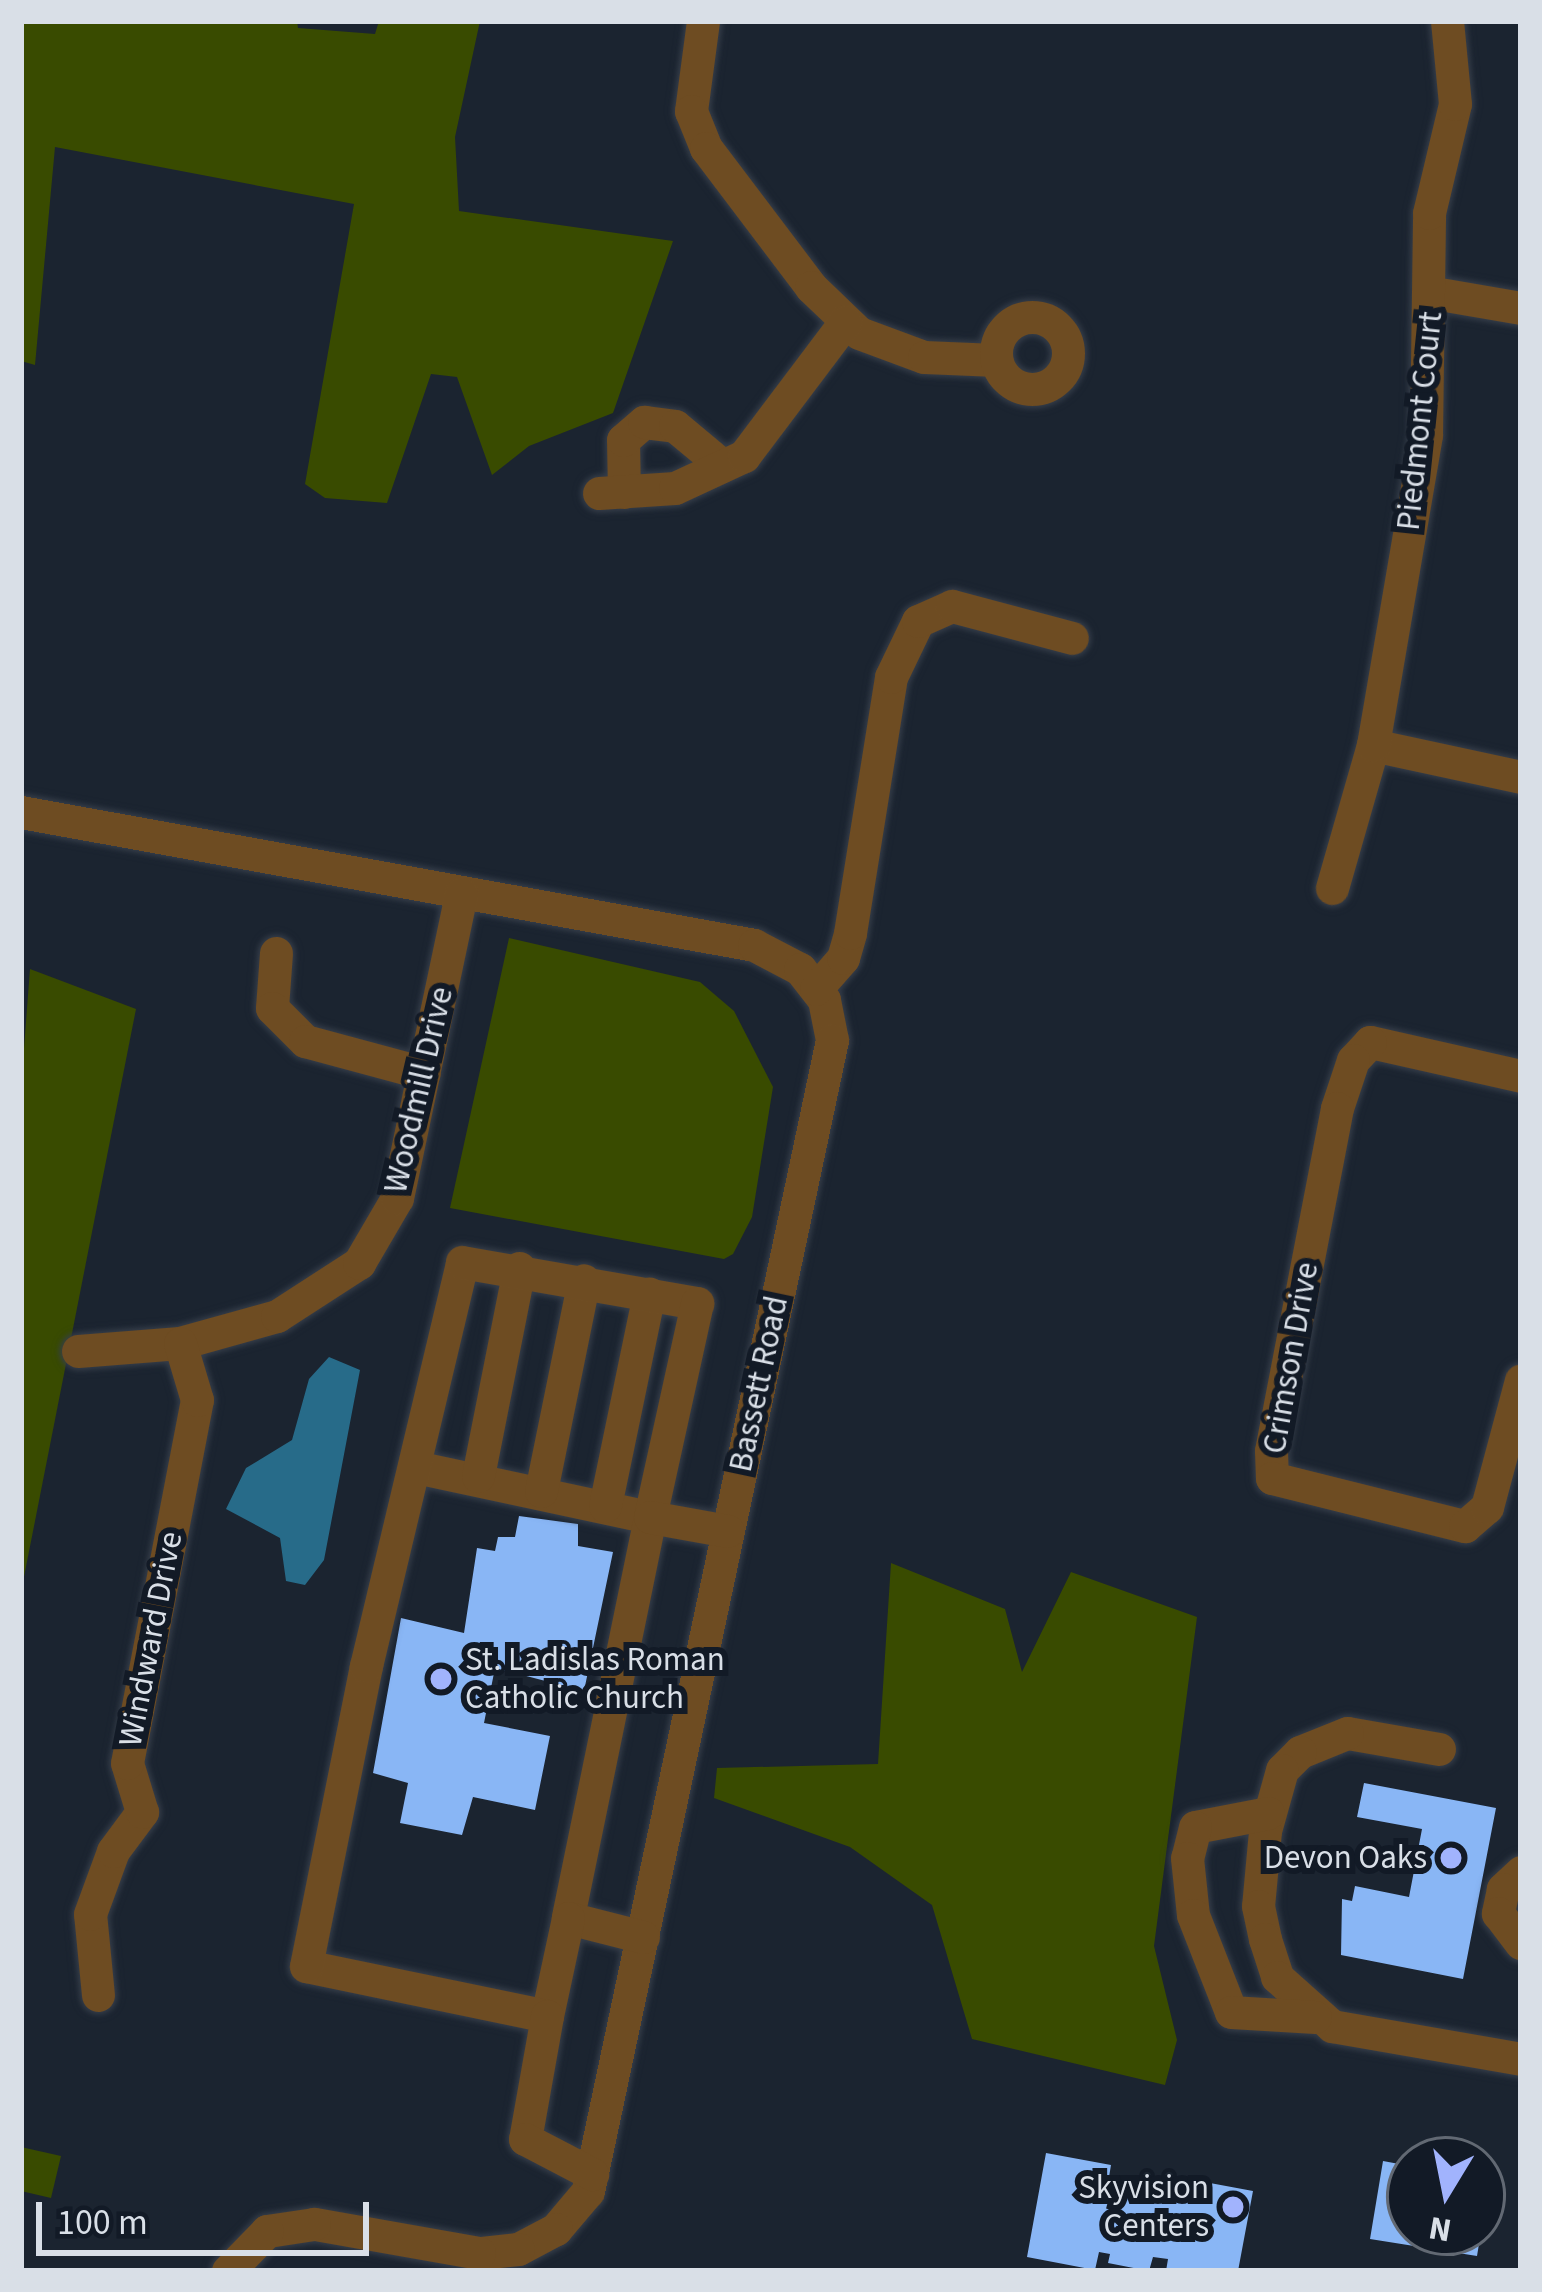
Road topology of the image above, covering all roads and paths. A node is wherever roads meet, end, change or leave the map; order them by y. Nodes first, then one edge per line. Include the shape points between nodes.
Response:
1 (703, 21) edge
2 (1447, 21) edge
3 (1434, 293) junction
4 (1521, 308) edge
5 (844, 322) junction
6 (996, 360) dead end
7 (723, 466) junction
8 (1072, 638) dead end
9 (1373, 745) junction
10 (1521, 777) edge
11 (21, 812) edge
12 (1332, 888) dead end
13 (461, 894) junction
14 (276, 953) dead end
15 (816, 988) junction
16 (424, 1073) junction
17 (1521, 1076) edge
18 (519, 1268) junction
19 (584, 1280) junction
20 (649, 1293) junction
21 (180, 1343) junction
22 (78, 1351) dead end
23 (1521, 1380) edge
24 (416, 1467) junction
25 (478, 1476) junction
26 (541, 1491) junction
27 (605, 1506) junction
28 (650, 1517) junction
29 (728, 1531) junction
30 (1439, 1749) dead end
31 (1268, 1814) junction
32 (1521, 1872) edge
33 (568, 1918) junction
34 (643, 1937) junction
35 (1521, 1943) edge
36 (98, 1995) dead end
37 (547, 2016) junction
38 (1316, 2018) junction
39 (1521, 2060) edge
40 (592, 2174) junction
41 (228, 2271) edge

1 - 5 street via 691,111 706,148
2 - 3 street, Piedmont Court via 1455,104 1430,213
3 - 4 street
3 - 9 street, Piedmont Court via 1424,351 1426,434
5 - 6 street via 923,358
5 - 7 street via 744,456
7 - 7 street via 675,488 611,493 623,440 644,422 685,433
8 - 15 street via 965,608 918,620 891,677 850,933 843,958
9 - 10 street
9 - 12 street, Piedmont Court
11 - 13 street
13 - 15 street via 754,945 800,969
13 - 16 street, Woodmill Drive
14 - 16 street via 272,1008 305,1042
15 - 29 street, Bassett Road via 832,1040
16 - 21 street, Woodmill Drive via 397,1198 359,1263 277,1316
17 - 23 street, Crimson Drive via 1370,1042 1353,1060 1336,1108 1272,1478 1465,1526 1487,1508
18 - 19 street
18 - 24 street via 462,1262
18 - 25 street
19 - 20 street
19 - 26 street
20 - 27 street
20 - 28 street via 697,1303
21 - 22 street, Woodmill Drive
21 - 36 street, Windward Drive via 197,1400 128,1763 142,1812 112,1851 90,1914
24 - 25 street
24 - 37 street via 306,1966
25 - 26 street
26 - 27 street
27 - 28 street
28 - 29 street
28 - 33 street
29 - 34 street, Bassett Road
30 - 31 street via 1346,1733 1300,1752 1282,1770
31 - 38 street via 1258,1906 1264,1939 1277,1977
31 - 38 street via 1195,1827 1187,1858 1192,1915 1231,2012
32 - 35 street via 1503,1888 1498,1913
33 - 34 street
33 - 37 street
34 - 40 street, Bassett Road
37 - 40 street via 524,2138
38 - 39 street via 1389,2041
40 - 41 street, Bassett Road via 556,2229 518,2249 479,2253 314,2224 267,2231

